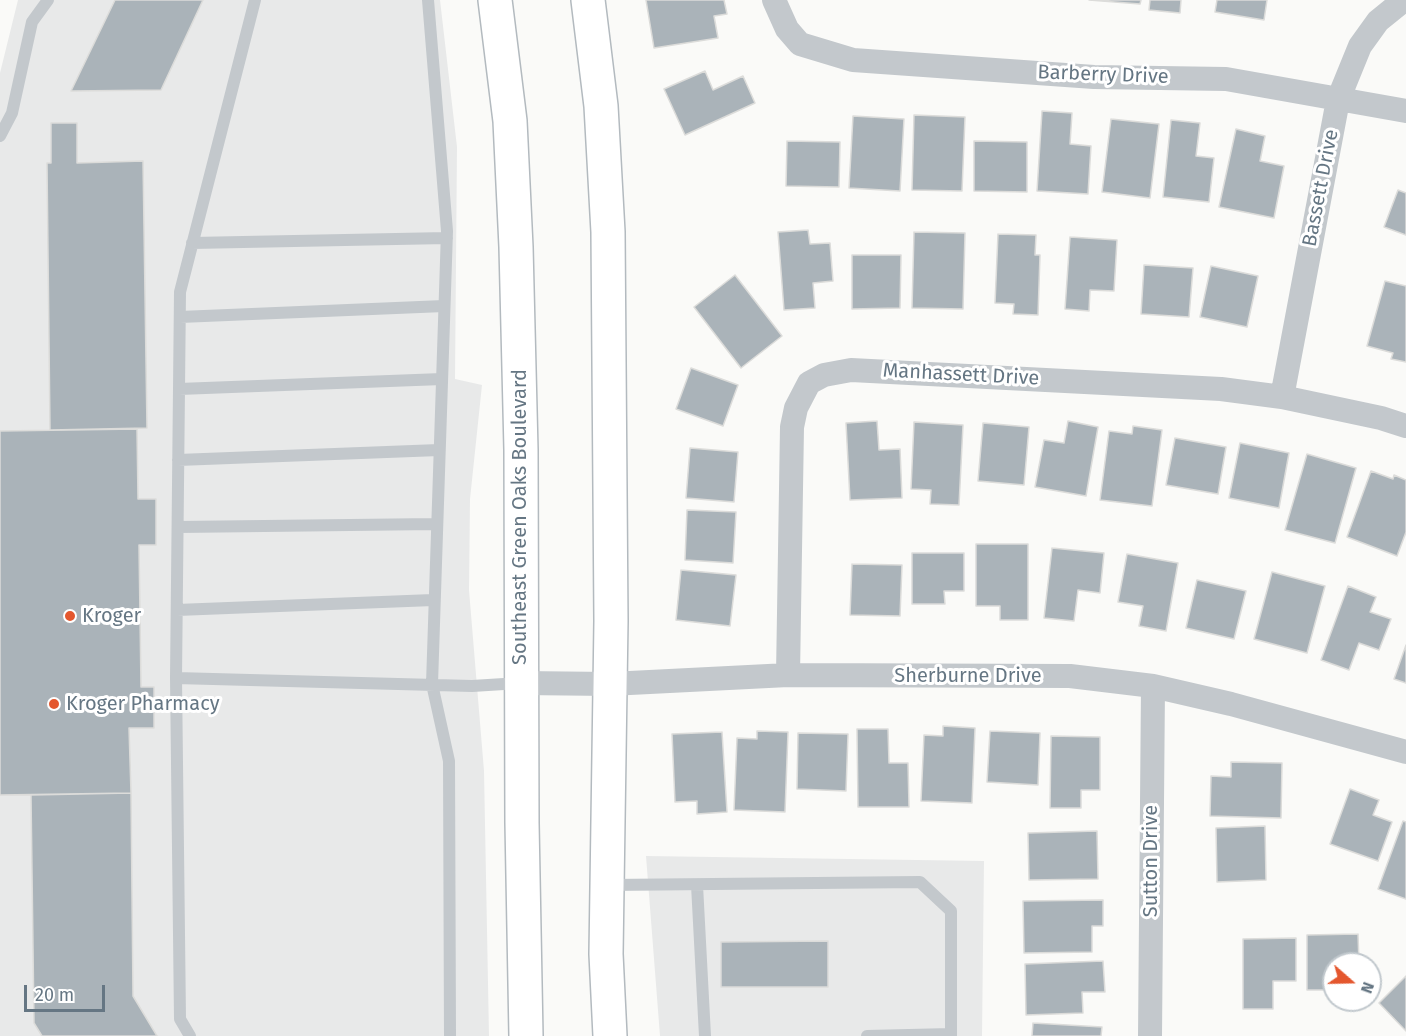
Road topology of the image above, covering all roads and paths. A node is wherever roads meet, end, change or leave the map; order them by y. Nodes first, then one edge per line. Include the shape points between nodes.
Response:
1 (48, 0) edge
2 (255, 0) edge
3 (428, 0) edge
4 (495, 0) edge
5 (588, 0) edge
6 (774, 0) edge
7 (1404, 0) edge
8 (1338, 100) junction
9 (1406, 111) edge
10 (0, 136) edge
11 (447, 238) junction
12 (192, 243) junction
13 (444, 306) junction
14 (180, 317) junction
15 (442, 379) junction
16 (179, 389) junction
17 (1282, 397) junction
18 (1406, 426) edge
19 (439, 450) junction
20 (178, 460) junction
21 (436, 524) junction
22 (178, 526) junction
23 (433, 600) junction
24 (177, 610) junction
25 (788, 675) junction
26 (176, 678) junction
27 (521, 683) junction
28 (432, 684) junction
29 (610, 684) junction
30 (1153, 686) junction
31 (1406, 752) edge
32 (606, 885) junction
33 (697, 885) junction
34 (951, 1035) edge
35 (190, 1036) edge
36 (450, 1036) edge
37 (526, 1036) edge
38 (610, 1036) edge
39 (705, 1036) edge
40 (867, 1036) edge
41 (1150, 1036) edge

1 - 10 lane via 33,22 12,113
2 - 12 lane
3 - 11 lane
4 - 27 main road, Southeast Green Oaks Boulevard via 510,121 516,247
5 - 29 main road via 601,106 608,232
6 - 8 street, Barberry Drive via 787,29 800,44 853,60 1094,77 1226,79
7 - 8 street, Bassett Drive via 1378,21 1360,45
8 - 9 street, Barberry Drive
8 - 17 street, Bassett Drive
11 - 12 lane
11 - 13 lane
12 - 14 lane via 180,292
13 - 14 lane
13 - 15 lane
14 - 16 lane
15 - 16 lane
15 - 19 lane
16 - 20 lane
17 - 18 street, Manhassett Drive
17 - 25 street, Manhassett Drive via 1114,382 851,370 824,375 809,383 796,408 792,428
19 - 20 lane
19 - 21 lane
20 - 22 lane
21 - 22 lane
21 - 23 lane
22 - 24 lane
23 - 24 lane
23 - 28 lane
24 - 26 lane
25 - 29 street, Sherburne Drive
25 - 30 street, Sherburne Drive via 1070,676
26 - 28 lane
26 - 35 lane via 180,1019
27 - 28 lane
27 - 29 street, Sherburne Drive
27 - 37 main road, Southeast Green Oaks Boulevard
28 - 36 lane via 449,761
29 - 32 main road
30 - 31 street, Sherburne Drive
30 - 41 street, Sutton Drive
32 - 33 lane
32 - 38 main road
33 - 34 lane via 920,882 951,911
33 - 39 lane
34 - 40 lane

